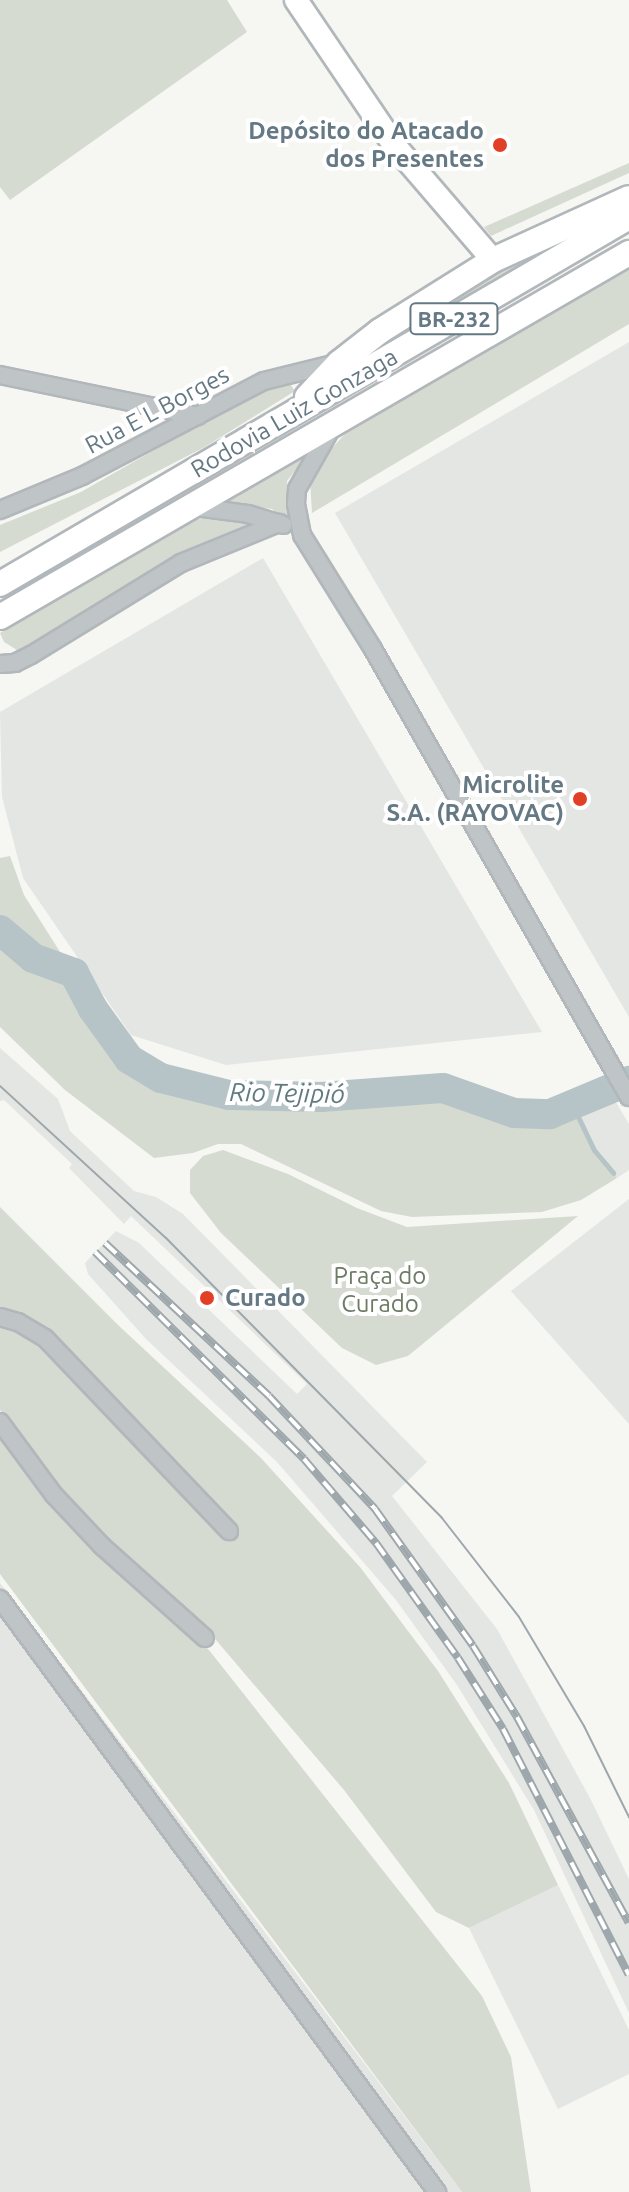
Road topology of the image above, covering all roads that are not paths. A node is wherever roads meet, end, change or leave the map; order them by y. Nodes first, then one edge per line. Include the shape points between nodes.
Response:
1 (296, 0) edge
2 (629, 198) edge
3 (629, 217) edge
4 (629, 253) edge
5 (493, 260) junction
6 (339, 363) junction
7 (0, 375) edge
8 (198, 416) junction
9 (290, 416) junction
10 (333, 425) junction
11 (195, 507) junction
12 (0, 510) edge
13 (279, 523) junction
14 (302, 535) junction
15 (5, 581) edge
16 (0, 617) edge
17 (0, 664) edge
18 (628, 1096) edge
19 (0, 1317) edge
20 (0, 1422) edge
21 (229, 1531) dead end
22 (0, 1599) edge
23 (205, 1638) dead end
24 (437, 2192) edge

1 - 5 main road via 394,145
2 - 5 highway
3 - 9 highway, Rodovia Luiz Gonzaga / BR-232
4 - 10 highway, Rodovia Luiz Gonzaga / BR-232
5 - 6 highway
6 - 8 street, Rua E L Borges via 264,381
6 - 9 highway
7 - 8 street
8 - 12 street, Rua E L Borges via 82,476
9 - 15 highway, Rodovia Luiz Gonzaga / BR-232
10 - 11 highway, Rodovia Luiz Gonzaga / BR-232
10 - 14 street via 297,489
11 - 13 street
11 - 16 highway, Rodovia Luiz Gonzaga / BR-232
13 - 14 street
13 - 17 street via 181,563 31,655
14 - 18 street via 381,662
19 - 21 street via 45,1338
20 - 23 street via 54,1495 102,1546
22 - 24 street

